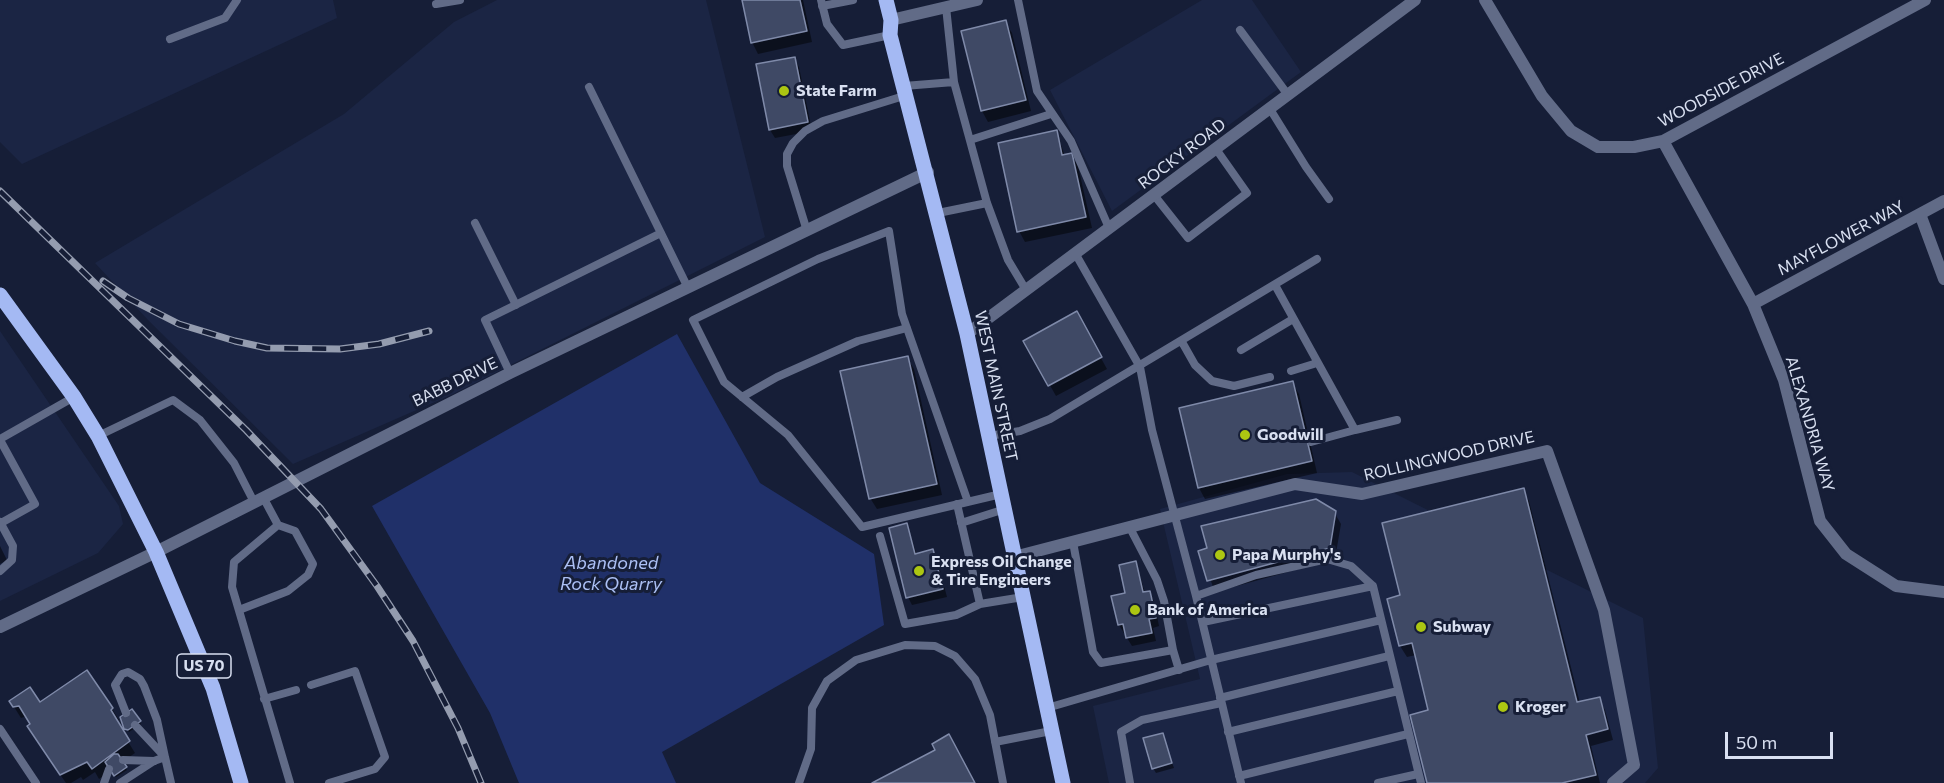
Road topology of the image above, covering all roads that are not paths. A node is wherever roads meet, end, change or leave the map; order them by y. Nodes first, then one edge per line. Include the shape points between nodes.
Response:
1 (237, 0) edge
2 (460, 0) edge
3 (852, 0) edge
4 (886, 0) edge
5 (977, 0) edge
6 (1018, 0) edge
7 (1415, 0) edge
8 (1485, 0) edge
9 (1925, 0) edge
10 (821, 3) edge
11 (436, 4) dead end
12 (946, 7) junction
13 (891, 27) junction
14 (1240, 30) dead end
15 (170, 39) dead end
16 (954, 82) junction
17 (589, 87) dead end
18 (906, 91) junction
19 (1288, 95) junction
20 (1270, 109) junction
21 (1051, 114) junction
22 (970, 140) junction
23 (1664, 141) junction
24 (1216, 149) junction
25 (927, 172) junction
26 (1154, 195) junction
27 (1329, 199) dead end
28 (1944, 201) edge
29 (987, 203) junction
30 (938, 213) junction
31 (1920, 214) junction
32 (475, 223) dead end
33 (1109, 228) junction
34 (807, 231) junction
35 (661, 233) junction
36 (1075, 254) junction
37 (1317, 259) dead end
38 (1944, 279) edge
39 (1275, 285) junction
40 (688, 288) junction
41 (1026, 290) junction
42 (0, 295) edge
43 (1753, 304) junction
44 (516, 305) junction
45 (1293, 319) junction
46 (907, 328) junction
47 (967, 334) junction
48 (1182, 342) junction
49 (1241, 350) dead end
50 (1317, 363) junction
51 (1140, 367) junction
52 (1291, 371) dead end
53 (510, 373) junction
54 (1270, 377) dead end
55 (74, 397) junction
56 (742, 397) junction
57 (1397, 420) dead end
58 (1355, 430) junction
59 (98, 436) junction
60 (989, 436) junction
61 (0, 439) edge
62 (1311, 442) dead end
63 (259, 500) junction
64 (968, 502) junction
65 (1003, 502) junction
66 (957, 504) junction
67 (1175, 515) junction
68 (0, 522) edge
69 (961, 523) junction
70 (278, 525) junction
71 (1130, 528) junction
72 (880, 536) dead end
73 (1073, 542) junction
74 (156, 552) junction
75 (1014, 557) junction
76 (0, 571) edge
77 (1373, 586) junction
78 (1944, 592) edge
79 (1196, 596) junction
80 (1023, 597) junction
81 (980, 604) junction
82 (239, 610) junction
83 (1382, 620) junction
84 (1203, 622) junction
85 (0, 627) edge
86 (1173, 650) junction
87 (1389, 656) junction
88 (1211, 660) junction
89 (1179, 670) junction
90 (311, 685) dead end
91 (296, 690) dead end
92 (1398, 691) junction
93 (264, 699) junction
94 (1221, 700) junction
95 (1047, 708) junction
96 (126, 713) dead end
97 (135, 726) dead end
98 (0, 729) edge
99 (1051, 731) junction
100 (1228, 732) junction
101 (1408, 734) junction
102 (995, 742) junction
103 (165, 757) junction
104 (123, 760) dead end
105 (154, 760) junction
106 (109, 769) dead end
107 (1419, 774) junction
108 (1240, 779) edge
109 (36, 783) edge
110 (104, 783) edge
111 (120, 783) edge
112 (171, 783) edge
113 (241, 783) edge
114 (290, 783) edge
115 (329, 783) edge
116 (799, 783) edge
117 (1003, 783) edge
118 (1063, 783) edge
119 (1130, 783) edge
120 (1378, 783) edge
121 (1421, 783) edge
122 (1613, 783) edge

1 - 15 lane via 225,18
2 - 11 lane
3 - 10 lane
4 - 13 main road, WEST MAIN STREET
5 - 12 street
6 - 21 lane via 1037,91
7 - 19 street, ROCKY ROAD
8 - 23 street, WOODSIDE DRIVE via 1542,96 1571,131 1598,147 1634,147
9 - 23 street, WOODSIDE DRIVE
10 - 13 lane via 827,24 843,45
12 - 13 street
12 - 16 lane
13 - 18 main road, WEST MAIN STREET
14 - 19 lane
16 - 18 lane
16 - 22 lane
17 - 35 lane
18 - 25 main road, WEST MAIN STREET
18 - 34 lane via 823,122 793,143 787,154 787,166
19 - 20 street, ROCKY ROAD
20 - 24 street, ROCKY ROAD
20 - 27 lane
21 - 22 lane
21 - 33 lane via 1071,141
22 - 29 lane
23 - 43 street, ALEXANDRIA WAY
24 - 26 street, ROCKY ROAD
24 - 26 lane via 1247,194 1188,238
25 - 30 main road, WEST MAIN STREET
25 - 34 street, BABB DRIVE
26 - 33 street, ROCKY ROAD
28 - 31 street, MAYFLOWER WAY
29 - 30 lane
29 - 41 lane via 1008,260
30 - 47 main road, WEST MAIN STREET
31 - 38 street
31 - 43 street, MAYFLOWER WAY
32 - 44 lane
33 - 36 street, ROCKY ROAD
34 - 40 street, BABB DRIVE
35 - 40 lane
35 - 44 lane
36 - 41 street, ROCKY ROAD
36 - 51 lane
37 - 39 lane
39 - 45 lane
39 - 48 lane
40 - 53 street, BABB DRIVE
41 - 47 street, ROCKY ROAD
42 - 55 main road, US 70
43 - 78 street, ALEXANDRIA WAY via 1784,380 1820,521 1846,554 1896,586
44 - 53 lane via 484,320
45 - 49 lane
45 - 50 lane
46 - 56 lane via 858,341
46 - 56 lane via 889,231 818,259 693,320 724,382
46 - 64 lane
47 - 60 main road, WEST MAIN STREET
48 - 51 lane
48 - 54 lane via 1195,364 1212,381 1234,387
50 - 52 lane
50 - 58 lane
51 - 60 lane via 1050,419 1020,431
51 - 67 lane
53 - 63 street, BABB DRIVE
55 - 59 main road, US 70
55 - 61 lane
56 - 66 lane via 788,435 862,527
57 - 58 lane
58 - 62 lane
59 - 63 lane via 173,400 200,420
59 - 74 main road, US 70
60 - 65 main road, WEST MAIN STREET
61 - 68 lane via 35,504
63 - 70 lane
63 - 74 street, BABB DRIVE
64 - 65 lane
64 - 66 lane
65 - 69 lane
65 - 75 main road, WEST MAIN STREET
66 - 69 lane
67 - 71 street, ROLLINGWOOD DRIVE
67 - 79 lane
67 - 122 street, ROLLINGWOOD DRIVE via 1295,484 1362,494 1547,451 1604,610 1634,765
68 - 76 lane via 13,546 12,560
69 - 81 lane
70 - 82 lane via 234,562 232,587
70 - 82 lane via 295,531 313,564 308,575 288,591
71 - 73 street, ROLLINGWOOD DRIVE
71 - 86 lane via 1157,580
72 - 81 lane via 905,624 956,615
73 - 75 street, ROLLINGWOOD DRIVE
73 - 86 lane via 1093,652 1101,663
74 - 85 street, BABB DRIVE
74 - 113 main road, US 70 via 213,688
75 - 80 main road, WEST MAIN STREET
77 - 79 lane via 1351,566 1327,559 1256,575
77 - 83 lane
77 - 84 lane
79 - 84 lane
80 - 81 lane
80 - 95 main road, WEST MAIN STREET
82 - 93 lane
83 - 87 lane
83 - 88 lane
84 - 88 lane
86 - 89 lane
87 - 92 lane
87 - 94 lane
88 - 89 lane
88 - 94 lane
89 - 95 lane
90 - 115 lane via 355,671 385,757 375,769
91 - 93 lane
92 - 100 lane
92 - 101 lane
93 - 114 lane
94 - 100 lane
94 - 119 lane via 1142,720 1120,732
95 - 99 main road, WEST MAIN STREET
96 - 103 lane via 115,685 128,672 144,686
97 - 103 lane
98 - 109 lane
99 - 102 lane
99 - 118 main road, WEST MAIN STREET
100 - 108 lane
101 - 107 lane
101 - 108 lane
102 - 116 lane via 990,715 975,679 955,656 935,646 905,645 856,660 827,681 812,708 811,749
102 - 117 lane
103 - 105 lane
103 - 112 lane
104 - 105 lane
105 - 111 lane
106 - 110 lane
107 - 120 lane
107 - 121 lane

